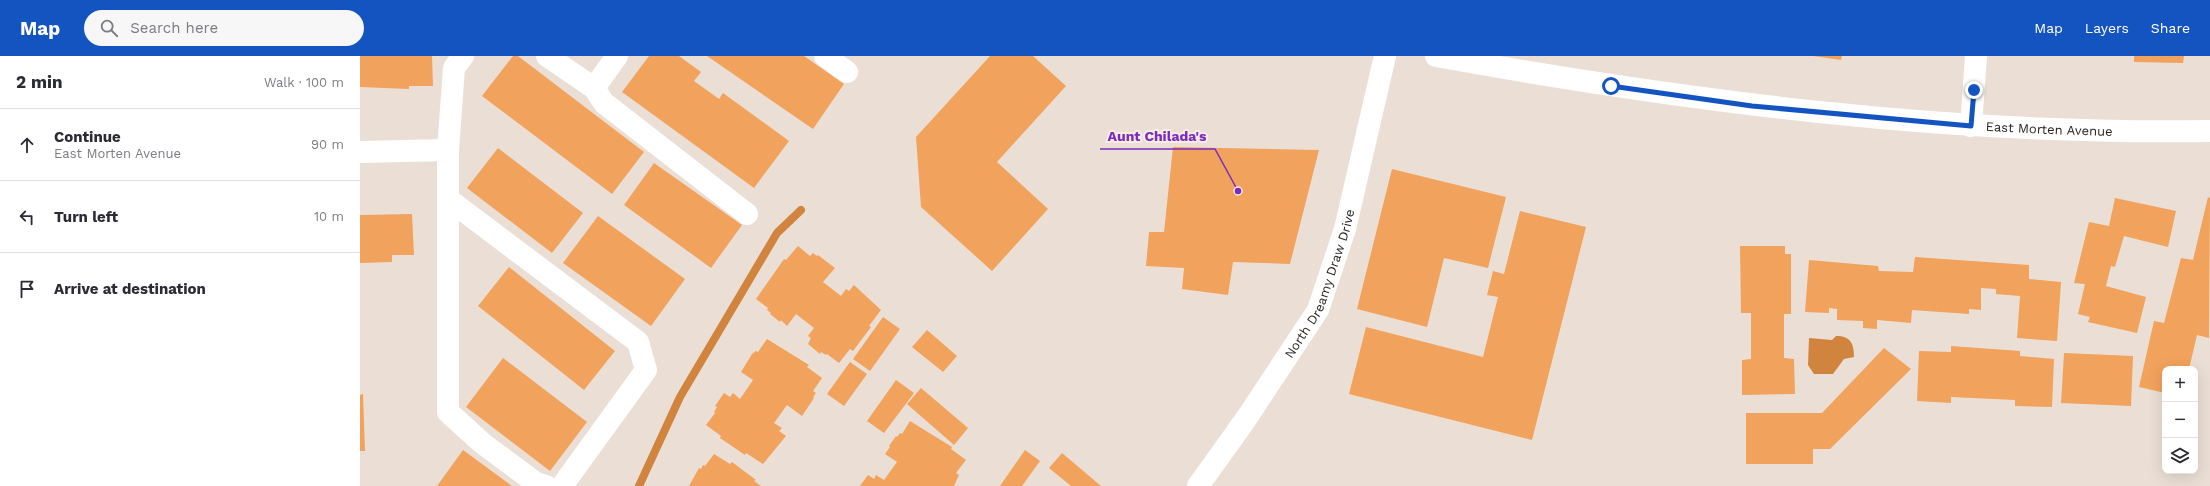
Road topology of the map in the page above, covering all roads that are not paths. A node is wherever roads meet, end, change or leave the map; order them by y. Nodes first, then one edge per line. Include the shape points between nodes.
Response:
1 (463, 56) edge
2 (547, 56) edge
3 (617, 56) edge
4 (825, 56) edge
5 (1385, 56) edge
6 (1436, 56) edge
7 (1976, 57) dead end
8 (847, 72) dead end
9 (594, 88) junction
10 (1971, 126) junction
11 (2210, 131) edge
12 (448, 150) junction
13 (360, 152) edge
14 (448, 199) junction
15 (747, 214) dead end
16 (546, 486) edge
17 (562, 486) edge
18 (1198, 486) edge

1 - 12 street via 454,68
2 - 9 street
3 - 9 street
4 - 8 street
5 - 18 street, North Dreamy Draw Drive via 1345,229 1318,310
6 - 10 street, East Morten Avenue via 1571,80 1752,106
7 - 10 street
9 - 15 street via 604,103
10 - 11 street, East Morten Avenue via 2152,132
12 - 13 street
12 - 14 street
14 - 16 street via 448,412 482,443 536,483
14 - 17 street via 638,342 646,370

